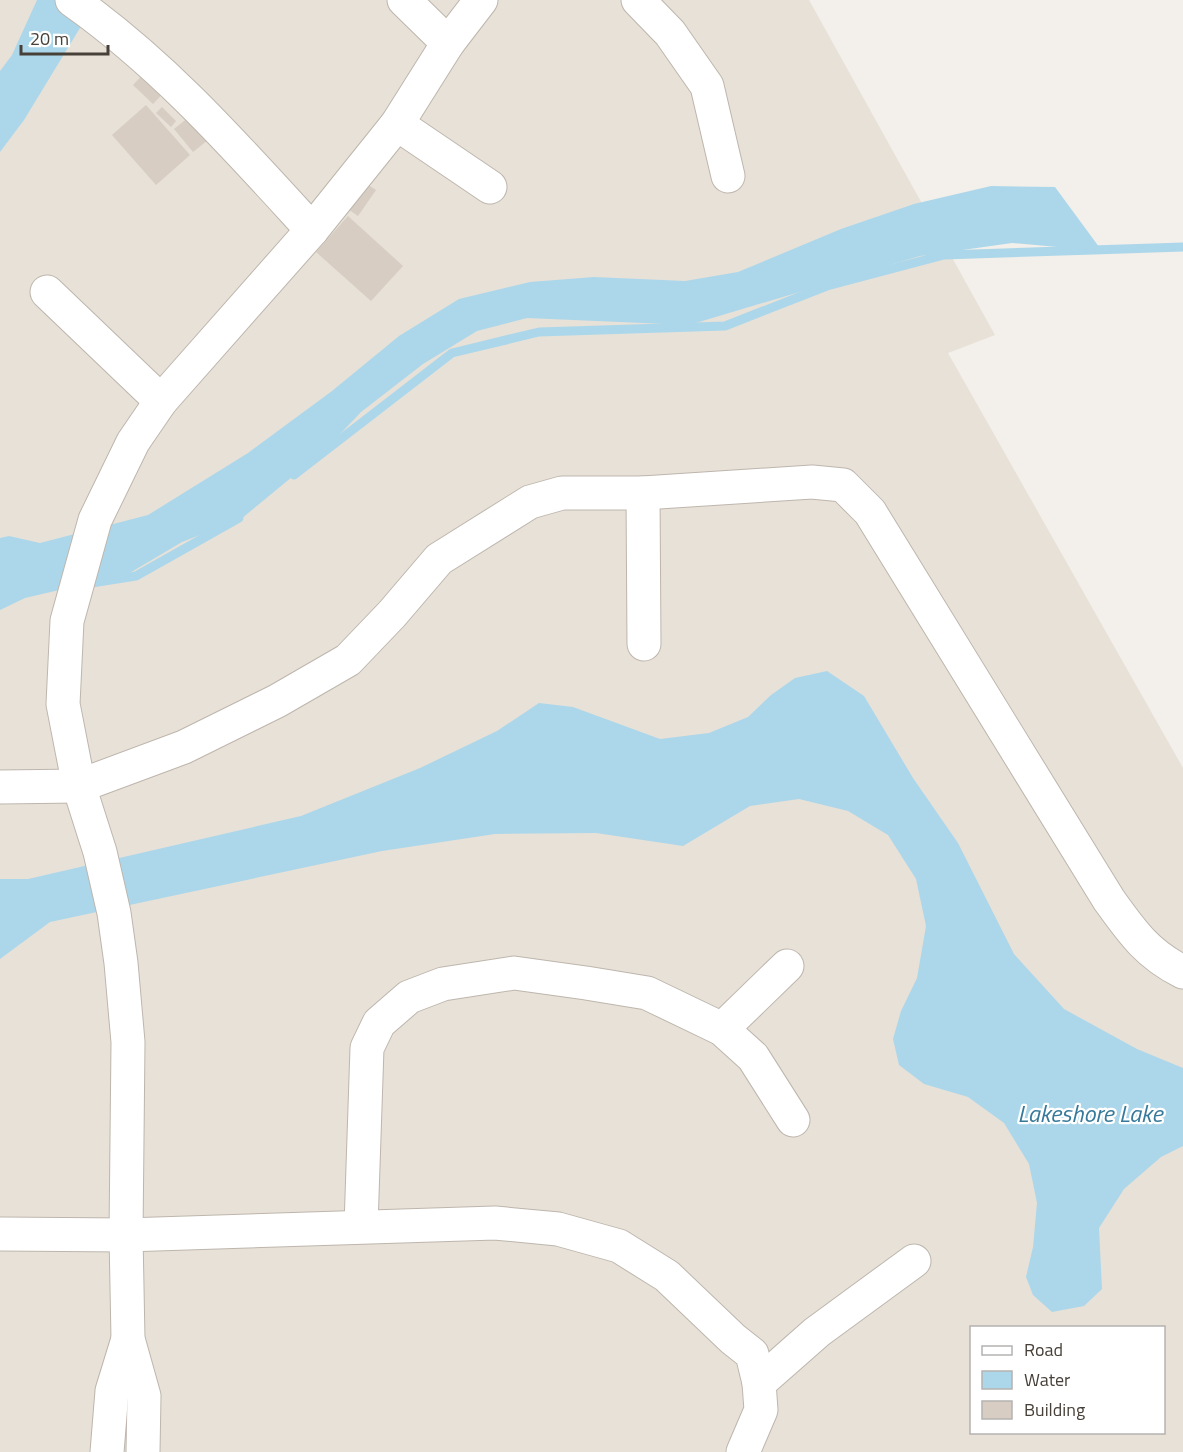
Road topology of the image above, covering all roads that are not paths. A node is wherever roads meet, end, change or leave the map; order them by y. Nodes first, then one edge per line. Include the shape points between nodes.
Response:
1 (72, 0) edge
2 (404, 0) edge
3 (481, 0) edge
4 (638, 0) edge
5 (447, 43) junction
6 (397, 124) junction
7 (728, 176) dead end
8 (490, 187) dead end
9 (312, 230) junction
10 (47, 292) dead end
11 (161, 401) junction
12 (643, 493) junction
13 (644, 644) dead end
14 (79, 786) junction
15 (0, 787) edge
16 (787, 966) dead end
17 (1183, 972) edge
18 (723, 1029) junction
19 (793, 1120) dead end
20 (361, 1226) junction
21 (0, 1234) edge
22 (126, 1235) junction
23 (914, 1261) dead end
24 (128, 1339) junction
25 (759, 1383) junction
26 (107, 1452) edge
27 (143, 1452) edge
28 (744, 1452) edge

1 - 9 street via 194,101
2 - 5 street
3 - 5 street
4 - 7 street via 670,33 707,86
5 - 6 street
6 - 8 street
6 - 9 street
9 - 11 street
10 - 11 street
11 - 14 street via 133,442 95,520 67,621 63,704
12 - 13 street
12 - 14 street via 562,493 530,502 439,559 348,660 184,747
12 - 17 street via 812,482 843,484 870,512 1109,900 1159,960
14 - 15 street
14 - 22 street via 114,913 128,1042
16 - 18 street
18 - 19 street via 753,1057
18 - 20 street via 647,993 514,973 442,984 409,997 379,1023 367,1048
20 - 22 street
20 - 25 street via 495,1222 558,1229 619,1246 667,1276 752,1354
21 - 22 street
22 - 24 street
23 - 25 street via 818,1332
24 - 26 street via 112,1391
24 - 27 street via 144,1396
25 - 28 street via 761,1410

